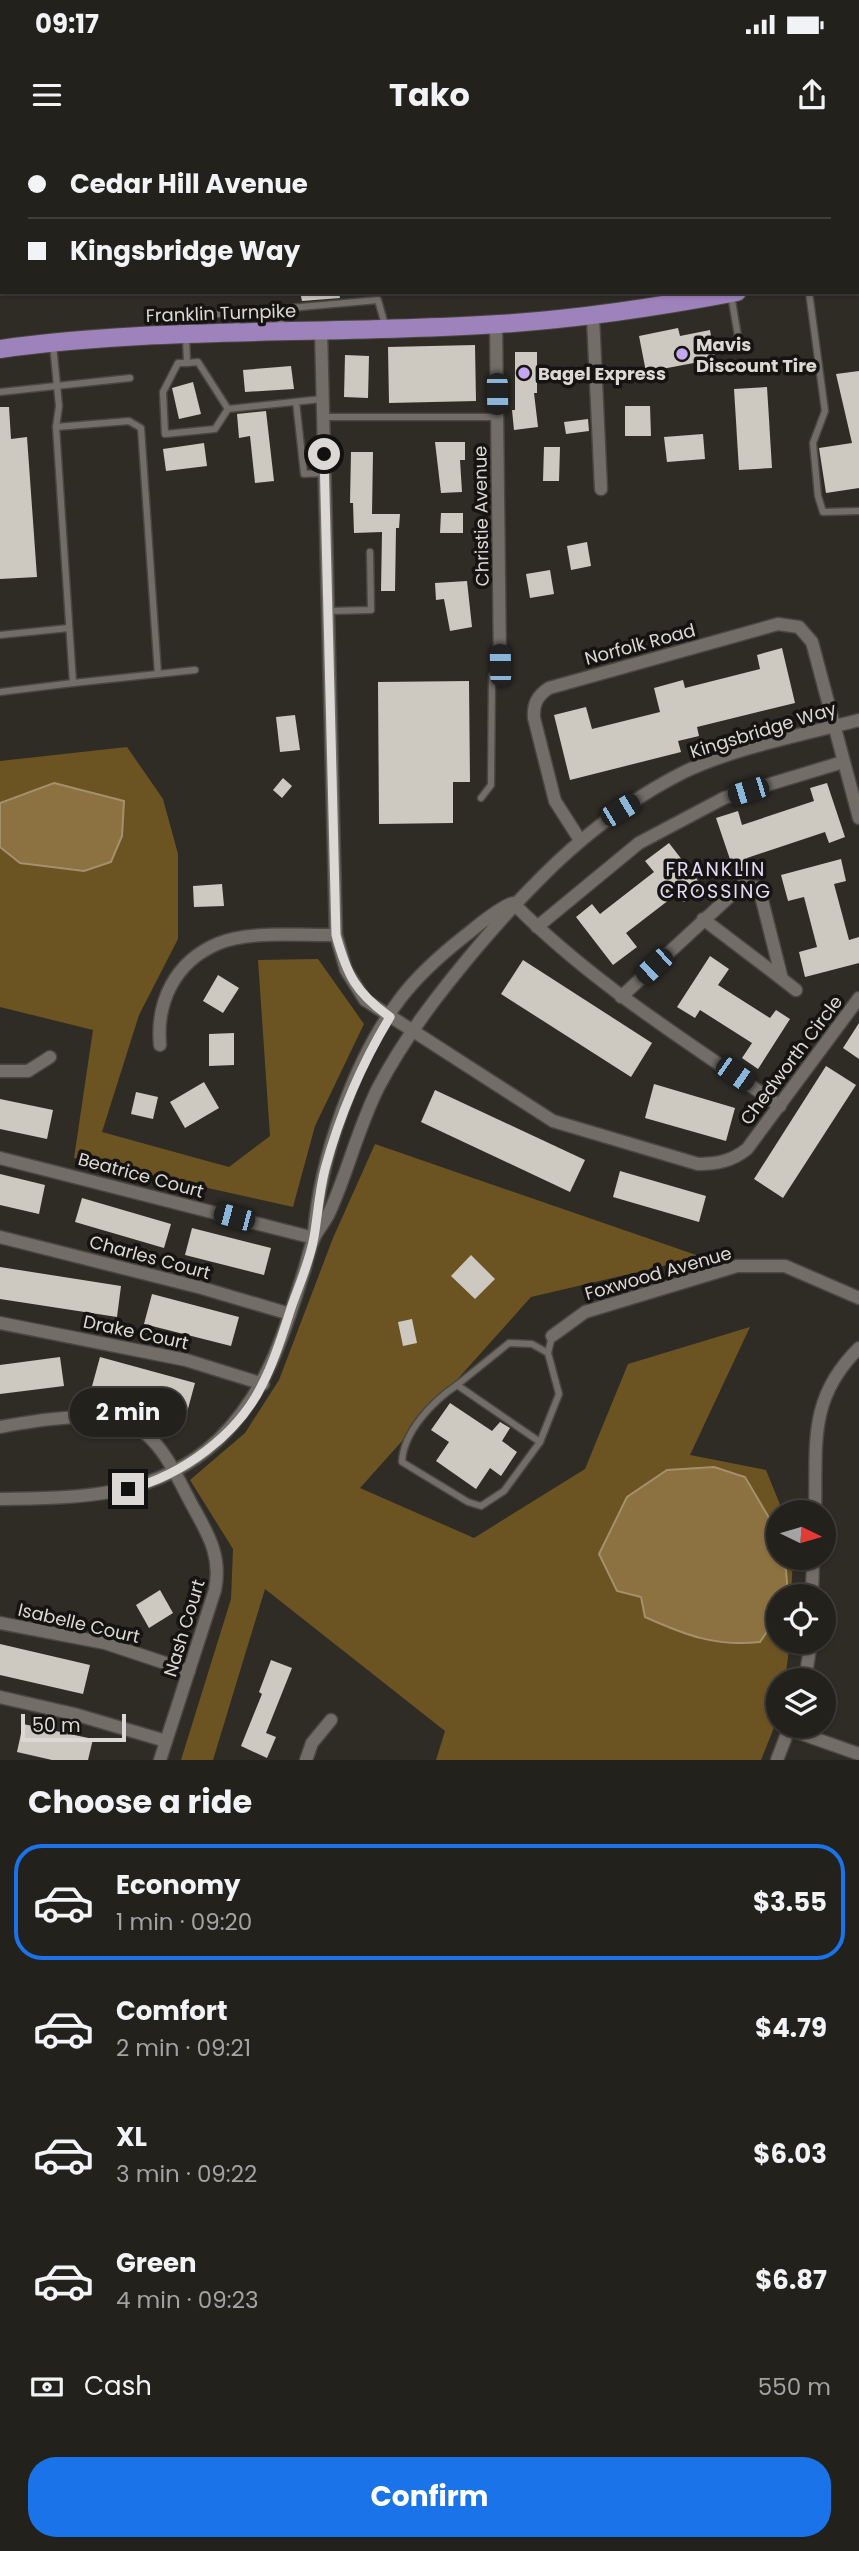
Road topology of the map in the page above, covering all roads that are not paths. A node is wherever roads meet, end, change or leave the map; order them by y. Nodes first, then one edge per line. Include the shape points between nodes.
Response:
1 (728, 294) edge
2 (734, 294) edge
3 (809, 294) edge
4 (280, 309) junction
5 (236, 313) junction
6 (162, 317) dead end
7 (593, 317) junction
8 (496, 324) junction
9 (386, 327) junction
10 (321, 330) junction
11 (282, 331) junction
12 (237, 333) junction
13 (186, 335) junction
14 (739, 342) dead end
15 (53, 343) junction
16 (0, 349) edge
17 (187, 363) junction
18 (130, 378) dead end
19 (57, 385) junction
20 (0, 392) edge
21 (322, 399) junction
22 (296, 402) junction
23 (228, 409) junction
24 (498, 416) junction
25 (323, 417) junction
26 (56, 427) junction
27 (324, 473) junction
28 (601, 489) dead end
29 (859, 512) edge
30 (370, 552) dead end
31 (328, 611) junction
32 (69, 628) junction
33 (0, 635) edge
34 (500, 665) joint
35 (195, 670) dead end
36 (158, 674) junction
37 (73, 683) junction
38 (0, 692) edge
39 (859, 720) edge
40 (832, 727) junction
41 (843, 762) junction
42 (481, 798) dead end
43 (859, 818) edge
44 (580, 840) junction
45 (513, 903) junction
46 (703, 919) junction
47 (537, 927) junction
48 (336, 935) junction
49 (782, 979) junction
50 (796, 990) dead end
51 (621, 997) junction
52 (859, 998) edge
53 (390, 1017) junction
54 (411, 1031) junction
55 (160, 1045) dead end
56 (50, 1057) dead end
57 (0, 1071) edge
58 (780, 1106) junction
59 (0, 1158) edge
60 (0, 1237) edge
61 (314, 1238) junction
62 (858, 1295) edge
63 (289, 1314) junction
64 (0, 1323) edge
65 (552, 1336) joint
66 (859, 1348) edge
67 (548, 1353) junction
68 (263, 1384) junction
69 (457, 1385) junction
70 (0, 1427) edge
71 (540, 1442) junction
72 (174, 1472) junction
73 (0, 1499) edge
74 (815, 1500) edge
75 (0, 1623) edge
76 (189, 1671) junction
77 (0, 1697) edge
78 (331, 1720) dead end
79 (785, 1738) edge
80 (818, 1738) edge
81 (166, 1741) junction
82 (859, 1754) edge
83 (160, 1760) edge
84 (306, 1760) edge
85 (777, 1760) edge

1 - 7 main road, Franklin Turnpike
2 - 14 lane
3 - 29 lane via 825,411 813,443 818,496 823,512
4 - 5 lane
4 - 9 lane via 379,300
4 - 11 lane
5 - 6 lane
5 - 12 lane
7 - 8 main road, Franklin Turnpike
7 - 28 street
8 - 9 main road, Franklin Turnpike
8 - 24 street, Christie Avenue
9 - 10 main road, Franklin Turnpike
10 - 11 main road, Franklin Turnpike
10 - 21 street, Chedworth Circle
11 - 12 main road, Franklin Turnpike
12 - 13 main road, Franklin Turnpike
13 - 15 main road, Franklin Turnpike
13 - 17 lane
15 - 16 main road, Franklin Turnpike
15 - 19 lane
17 - 23 lane via 198,362
17 - 23 lane via 178,363 163,392 165,434 215,429
18 - 19 lane
19 - 20 lane
19 - 26 lane
21 - 22 lane
21 - 25 street, Chedworth Circle
22 - 23 lane
22 - 27 lane via 304,474
24 - 25 lane
24 - 34 street, Christie Avenue
25 - 27 street, Chedworth Circle
26 - 32 lane
26 - 36 lane via 129,421 141,428
27 - 31 street, Chedworth Circle
30 - 31 lane via 371,610
31 - 48 street, Chedworth Circle
32 - 33 lane
32 - 37 lane
34 - 42 lane via 492,676 491,785
35 - 36 lane
36 - 37 lane
37 - 38 lane
39 - 40 street, Kingsbridge Way
40 - 41 street
40 - 44 street, Kingsbridge Way via 686,771
40 - 44 street, Norfolk Road via 812,642 788,624 548,688 536,701 534,718 555,801
41 - 43 street
41 - 47 street via 724,798 639,843
44 - 45 street, Kingsbridge Way
45 - 47 street
45 - 53 street via 442,955 400,999
45 - 54 street
46 - 49 street
46 - 49 street via 742,885 759,888
46 - 51 street
47 - 51 street
48 - 53 street, Chedworth Circle via 346,970 365,1000
48 - 55 street via 217,943 171,982 158,1022
49 - 50 street
51 - 58 street
52 - 58 street, Chedworth Circle
53 - 54 street, Chedworth Circle
53 - 61 street via 349,1095 316,1202
54 - 58 street, Chedworth Circle via 553,1121 698,1164 714,1164 741,1153
54 - 61 street via 378,1088 330,1212
56 - 57 street via 28,1070
59 - 61 street, Beatrice Court
60 - 63 street, Charles Court
61 - 63 street
62 - 65 street, Foxwood Avenue via 785,1266 737,1266 585,1312
63 - 68 street
64 - 68 street, Drake Court via 186,1360
65 - 67 lane
66 - 74 street via 840,1366 824,1393 817,1420
67 - 69 lane via 532,1343 509,1343
67 - 71 lane via 559,1394
68 - 72 street via 216,1442
69 - 71 lane
69 - 71 lane via 437,1398 402,1448 402,1462 481,1506 504,1491
70 - 72 street, Nash Court via 53,1417 121,1423 143,1431
72 - 73 street via 113,1493
72 - 76 street, Nash Court via 211,1540 219,1571
75 - 76 street, Isabelle Court via 106,1643
76 - 81 street, Nash Court
77 - 81 street
78 - 84 street via 312,1743
79 - 85 street
80 - 82 street
81 - 83 street, Nash Court

